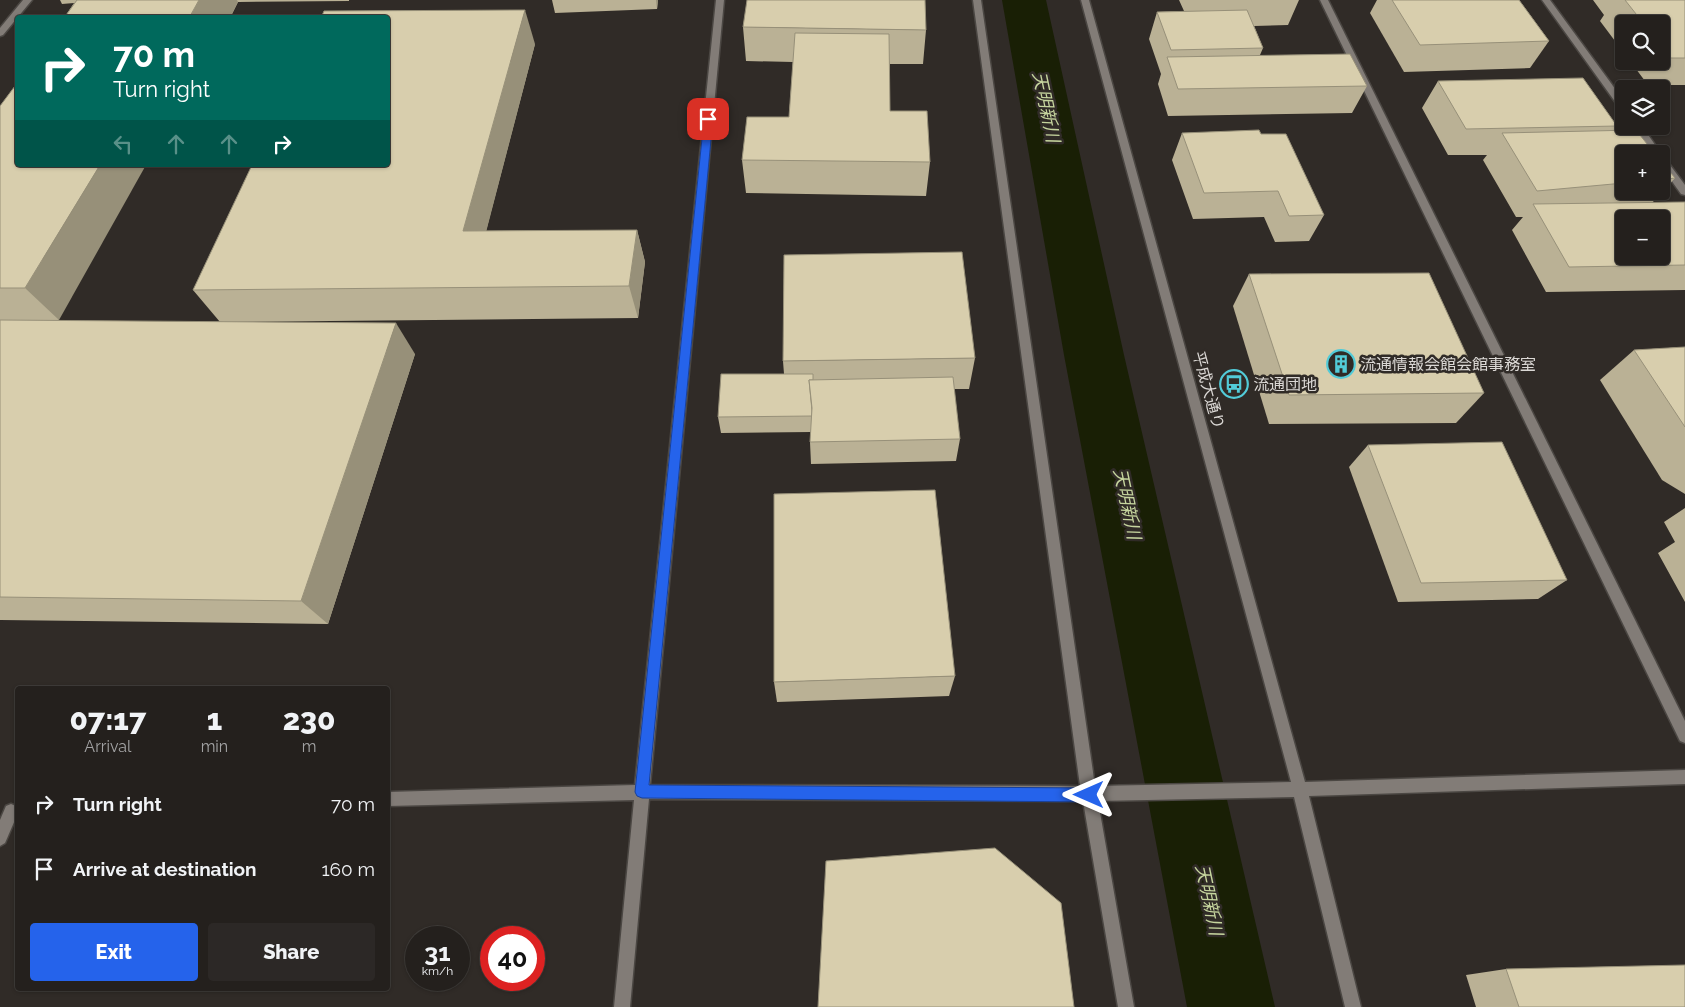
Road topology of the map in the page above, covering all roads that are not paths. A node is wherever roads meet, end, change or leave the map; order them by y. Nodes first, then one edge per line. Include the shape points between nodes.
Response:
1 (28, 0) edge
2 (720, 0) edge
3 (977, 0) edge
4 (1085, 0) edge
5 (1324, 0) edge
6 (1546, 0) edge
7 (0, 32) edge
8 (1615, 96) edge
9 (1670, 171) edge
10 (1685, 192) edge
11 (1685, 736) edge
12 (1685, 777) edge
13 (1300, 789) junction
14 (642, 792) junction
15 (1089, 795) junction
16 (390, 799) edge
17 (10, 811) edge
18 (0, 838) edge
19 (622, 1007) edge
20 (1126, 1007) edge
21 (1353, 1007) edge

1 - 7 street
2 - 14 street
3 - 15 street
4 - 13 street, 平成大通り
5 - 11 street
6 - 8 street
9 - 10 street
12 - 13 street
13 - 15 street
13 - 21 street, 平成大通り
14 - 15 street
14 - 16 street
14 - 19 street
15 - 20 street
17 - 18 street

